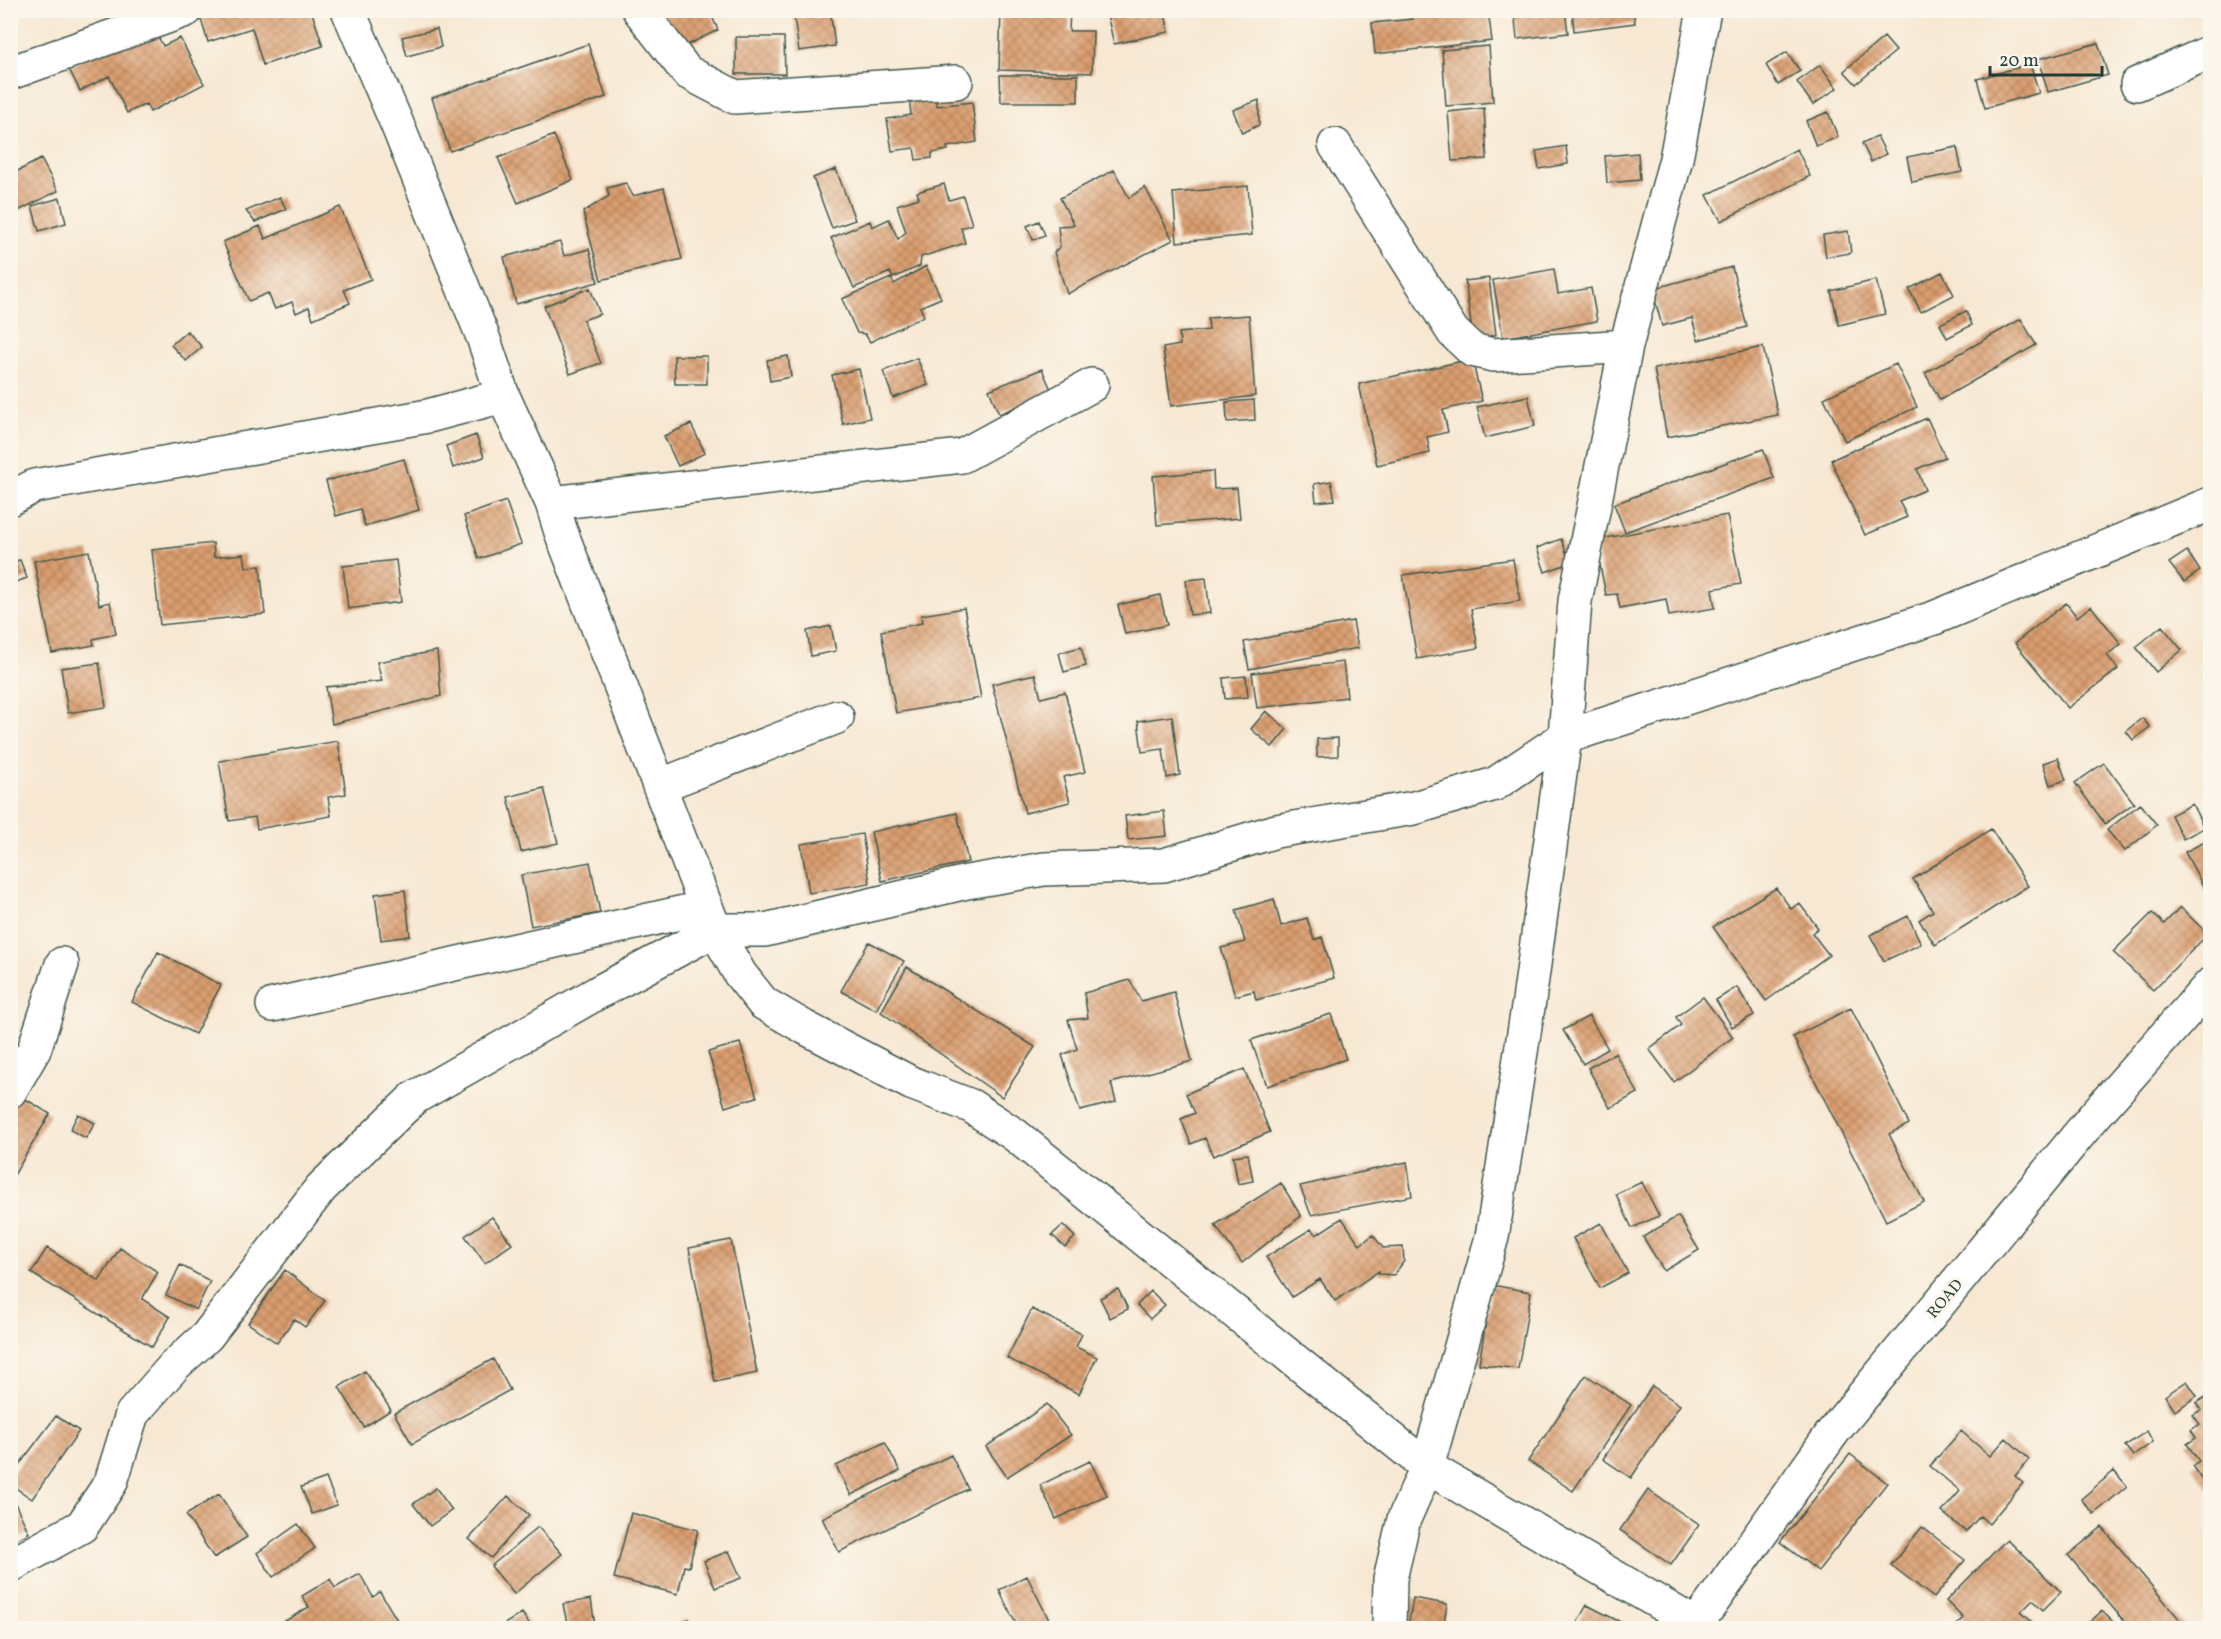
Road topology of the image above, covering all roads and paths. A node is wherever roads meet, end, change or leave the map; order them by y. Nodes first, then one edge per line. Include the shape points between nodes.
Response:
1 (186, 10) edge
2 (639, 10) edge
3 (1704, 10) edge
4 (349, 11) edge
5 (2211, 52) edge
6 (10, 73) edge
7 (956, 82) dead end
8 (2138, 84) dead end
9 (1335, 145) dead end
10 (1626, 346) junction
11 (1092, 384) dead end
12 (503, 396) junction
13 (10, 500) edge
14 (552, 503) junction
15 (2211, 504) edge
16 (837, 717) dead end
17 (1565, 737) junction
18 (659, 786) junction
19 (710, 918) junction
20 (62, 964) dead end
21 (2211, 985) edge
22 (273, 1005) dead end
23 (10, 1091) edge
24 (1426, 1467) junction
25 (10, 1566) edge
26 (1699, 1627) edge
27 (1389, 1629) edge

1 - 6 street
2 - 7 street via 687,72 735,97
3 - 10 street via 1676,159
4 - 12 street via 483,337
5 - 8 street
9 - 10 street via 1453,332 1472,350 1492,355
10 - 17 street via 1575,601
11 - 14 street via 962,456
12 - 13 street via 428,416 34,486
12 - 14 street
14 - 18 street
15 - 17 street via 1934,618
16 - 18 street
17 - 19 street via 1495,784 1414,808 1276,831 1164,866 1044,869 967,882 765,930
17 - 24 street via 1492,1237
18 - 19 street
19 - 22 street
19 - 24 street via 740,974 763,1003 911,1083 971,1106 1015,1135
19 - 25 street via 597,993 414,1098 321,1188 207,1336 132,1414 111,1482 82,1526
20 - 23 street via 34,1050
21 - 26 street, ROAD via 2095,1115 1833,1432
24 - 26 street
24 - 27 street via 1404,1519 1390,1579

